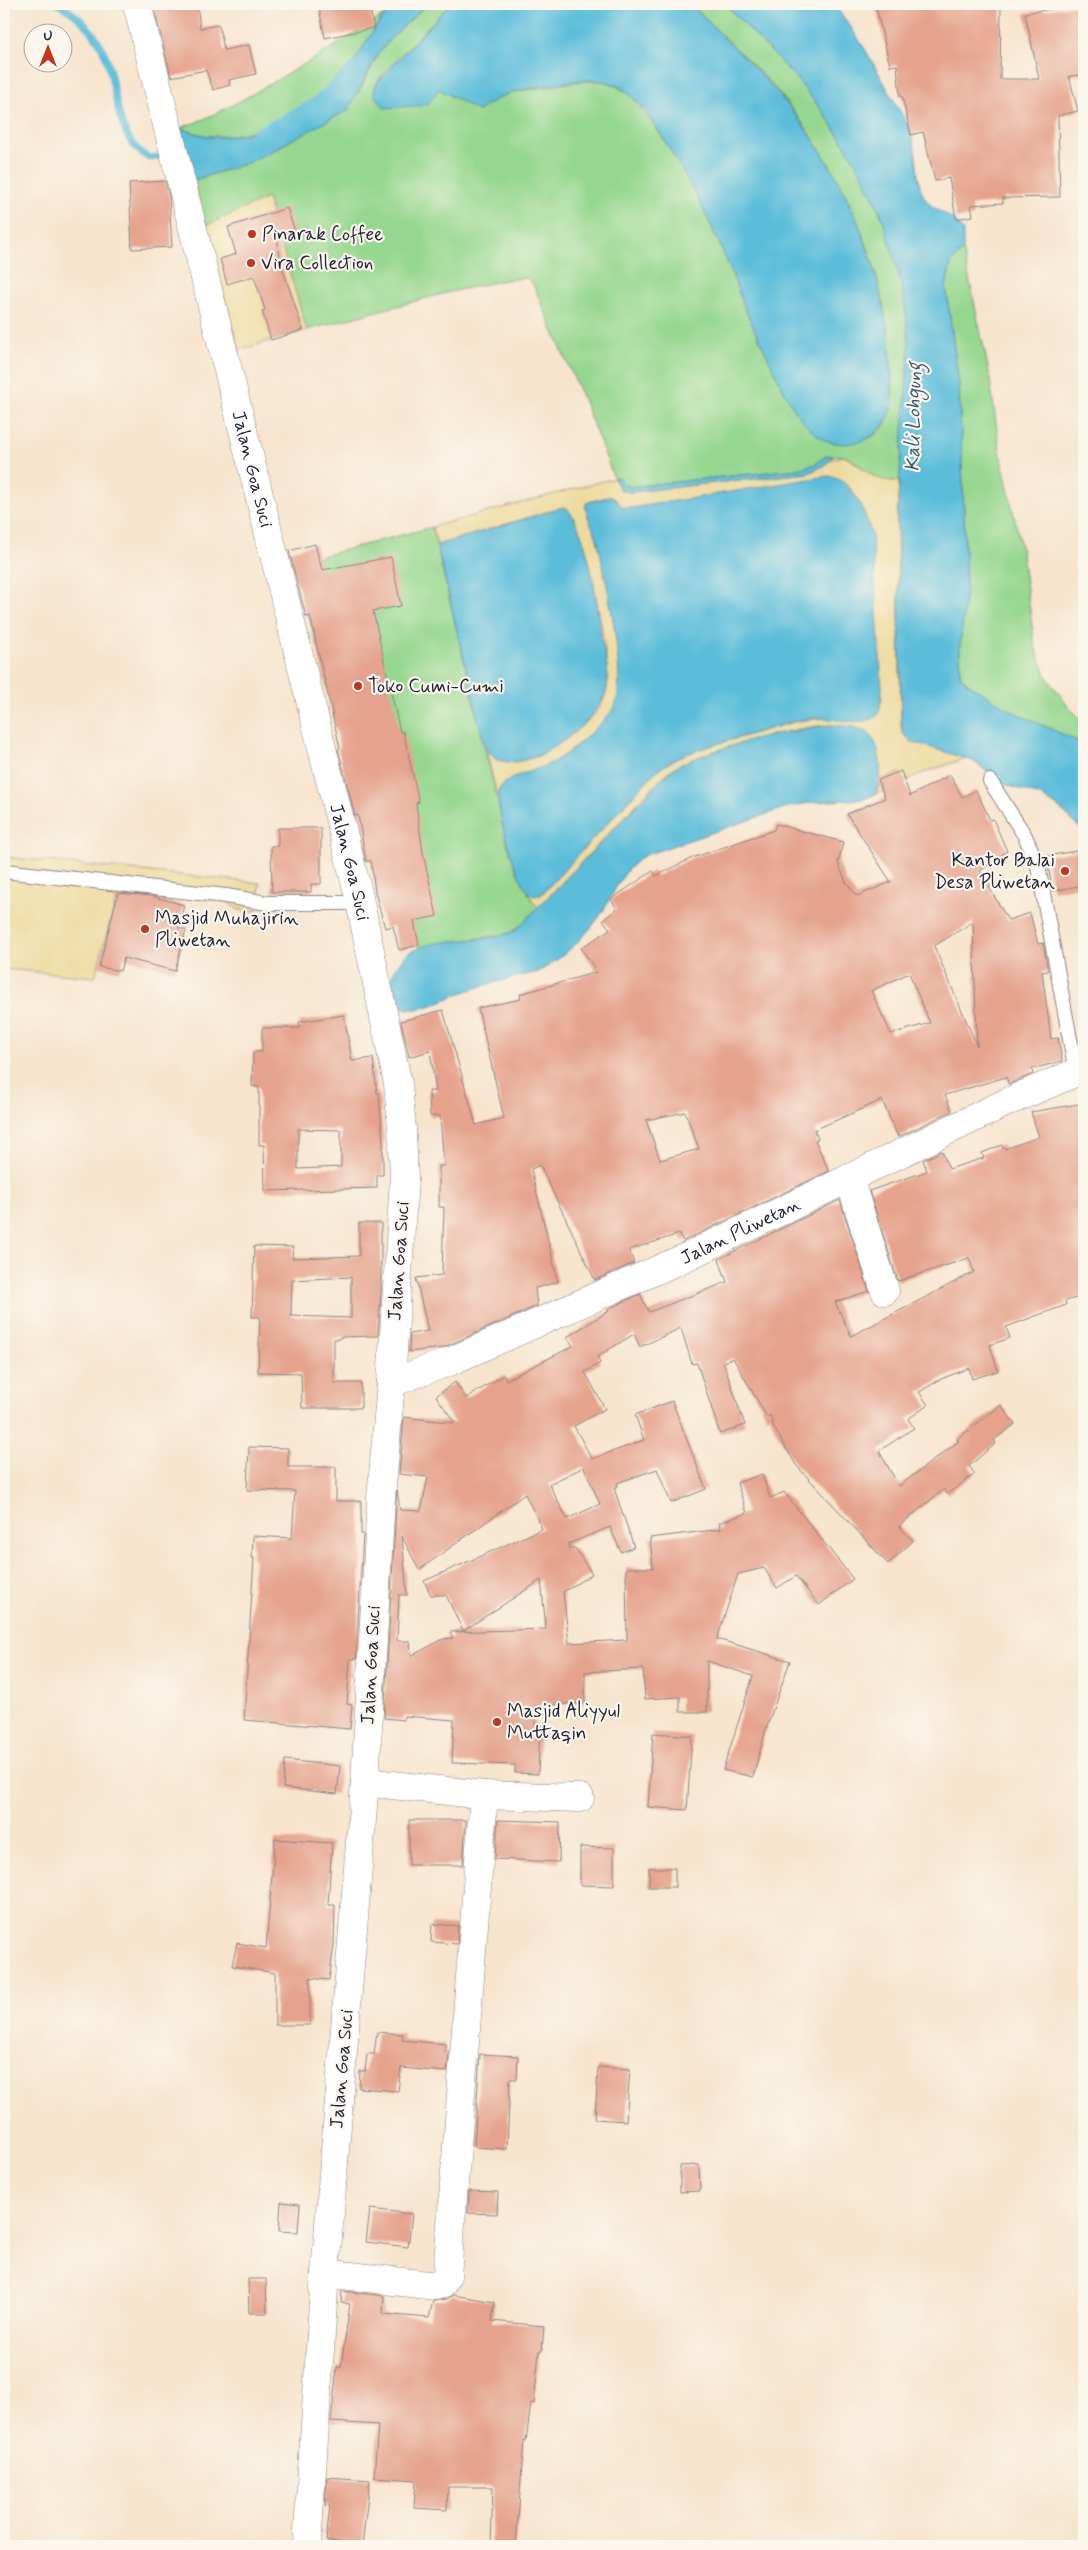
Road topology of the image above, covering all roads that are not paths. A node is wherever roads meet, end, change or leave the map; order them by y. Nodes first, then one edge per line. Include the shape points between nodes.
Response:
1 (137, 4) edge
2 (990, 781) dead end
3 (4, 871) edge
4 (360, 903) junction
5 (1080, 1070) edge
6 (849, 1178) junction
7 (885, 1291) dead end
8 (391, 1383) junction
9 (365, 1782) junction
10 (484, 1795) junction
11 (580, 1798) dead end
12 (326, 2273) junction
13 (307, 2546) edge

1 - 4 street, Jalan Goa Suci
2 - 5 lane via 1025,836 1038,866
3 - 4 lane via 267,903
4 - 8 street, Jalan Goa Suci via 398,1084 402,1129 404,1179
5 - 6 street, Jalan Pliwetan
6 - 7 street
6 - 8 street, Jalan Pliwetan via 558,1315
8 - 9 street, Jalan Goa Suci via 381,1498
9 - 10 street
9 - 12 street, Jalan Goa Suci
10 - 11 street
10 - 12 street via 447,2276 442,2284 436,2286
12 - 13 street, Jalan Goa Suci

